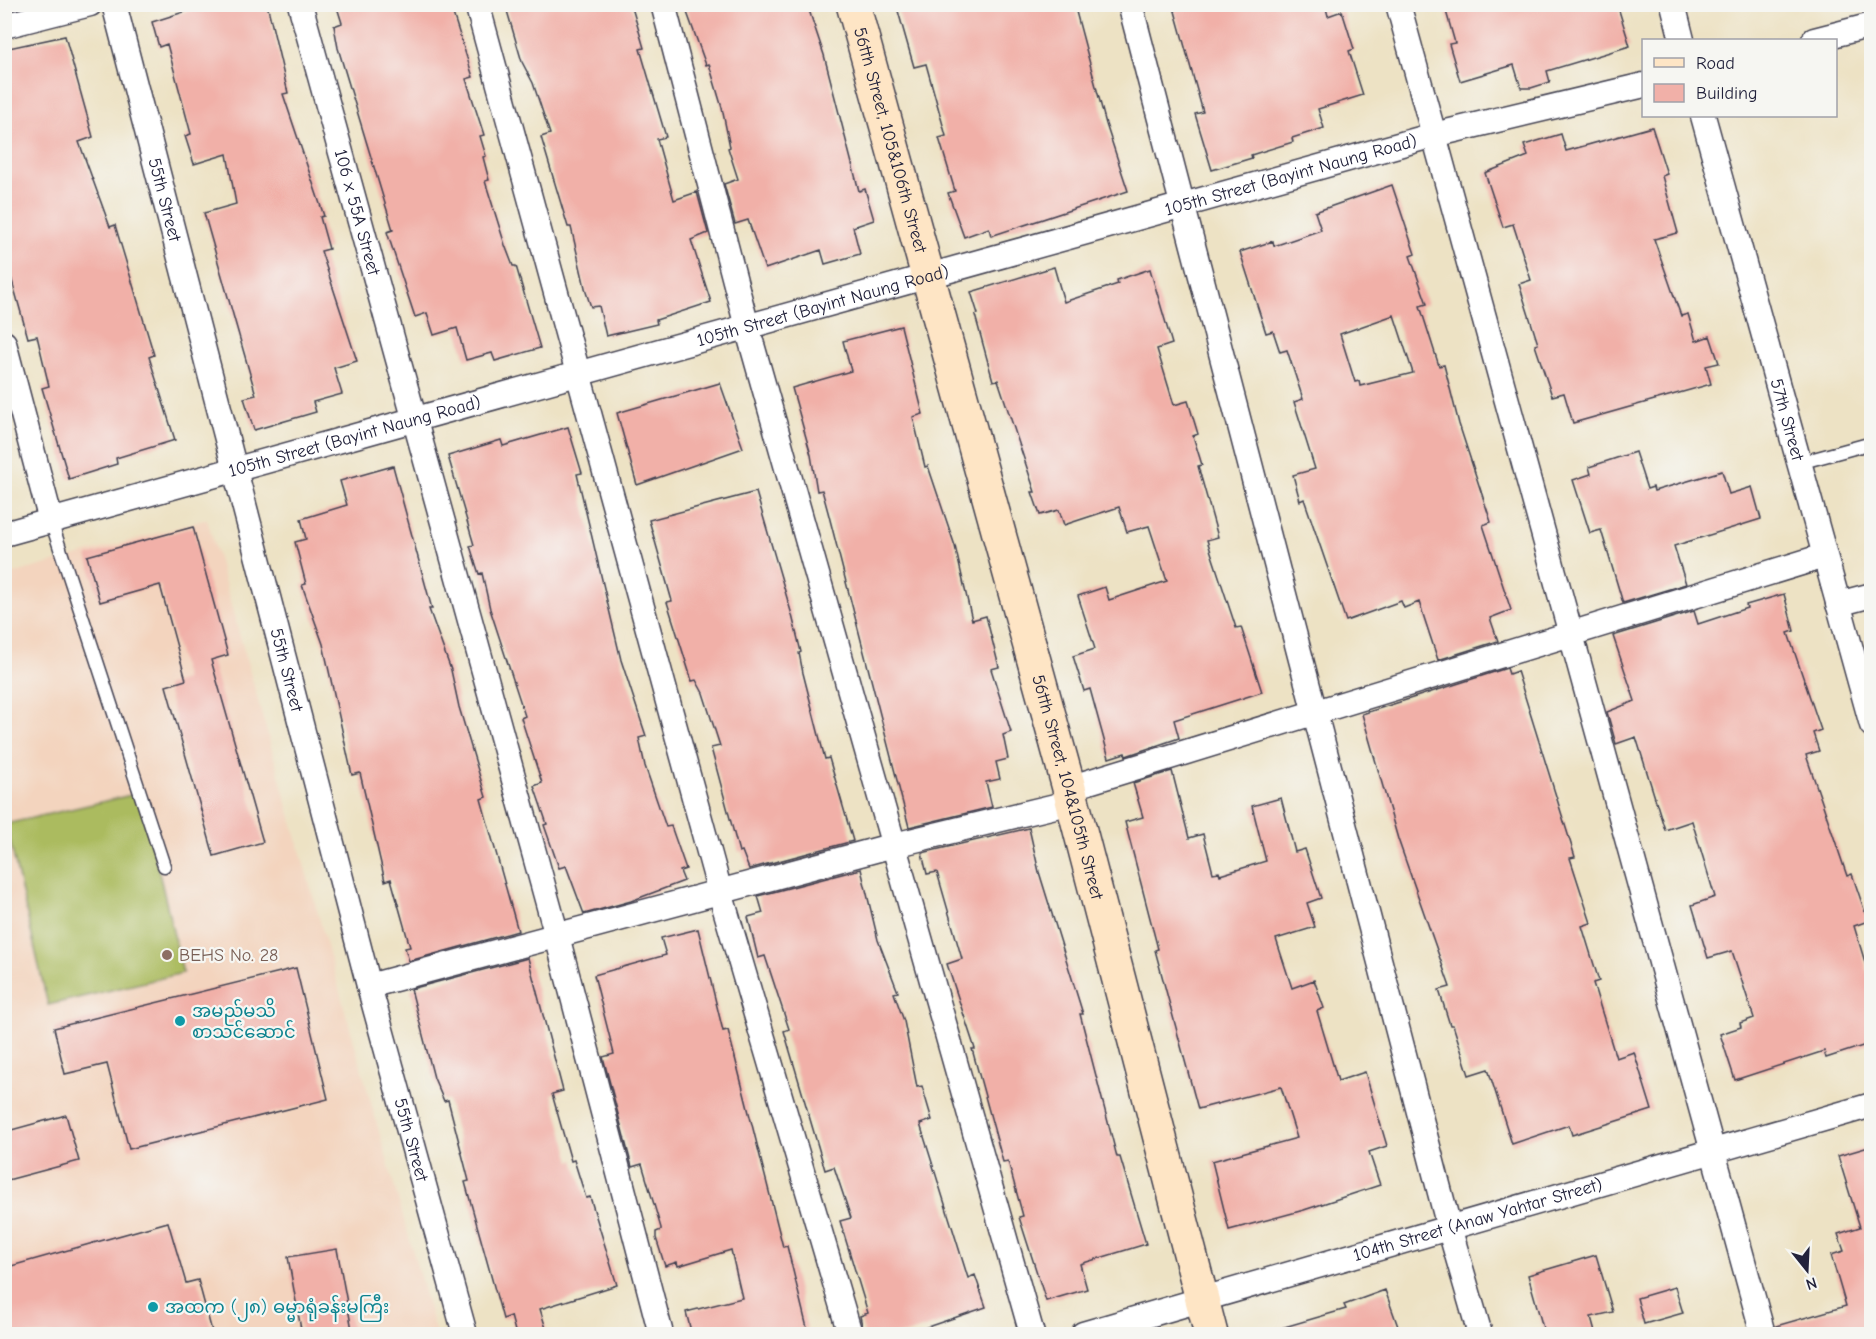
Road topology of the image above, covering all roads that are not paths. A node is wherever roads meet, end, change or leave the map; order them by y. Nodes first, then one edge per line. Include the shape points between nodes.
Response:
1 (90, 4) edge
2 (114, 4) edge
3 (300, 4) edge
4 (477, 4) edge
5 (663, 4) edge
6 (853, 4) edge
7 (1130, 4) edge
8 (1398, 4) edge
9 (1673, 4) edge
10 (1872, 25) edge
11 (4, 26) edge
12 (1682, 39) edge
13 (1818, 39) edge
14 (1642, 85) edge
15 (1703, 117) edge
16 (1434, 135) junction
17 (1184, 205) junction
18 (927, 277) junction
19 (747, 327) junction
20 (4, 343) edge
21 (579, 373) junction
22 (413, 420) junction
23 (1872, 443) edge
24 (1799, 464) junction
25 (235, 470) junction
26 (51, 521) junction
27 (4, 534) edge
28 (1824, 556) junction
29 (1872, 595) edge
30 (1838, 604) junction
31 (1572, 633) junction
32 (1317, 714) junction
33 (1872, 725) edge
34 (1071, 795) junction
35 (894, 844) junction
36 (164, 866) dead end
37 (720, 892) junction
38 (556, 936) junction
39 (369, 986) junction
40 (1872, 1104) edge
41 (1712, 1151) junction
42 (1449, 1227) junction
43 (1202, 1300) junction
44 (465, 1335) edge
45 (661, 1335) edge
46 (850, 1335) edge
47 (1032, 1335) edge
48 (1083, 1335) edge
49 (1211, 1335) edge
50 (1480, 1335) edge
51 (1763, 1335) edge

1 - 11 street
2 - 25 street, 55th Street
3 - 22 street, 106 x 55A Street
4 - 21 street
5 - 19 street
6 - 18 street, 56tth Street, 105&106th Street
7 - 17 street
8 - 16 street
9 - 12 street
10 - 13 street
14 - 16 street, 105th Street (Bayint Naung Road)
15 - 24 street, 57th Street
16 - 17 street, 105th Street (Bayint Naung Road)
16 - 31 street
17 - 18 street, 105th Street (Bayint Naung Road)
17 - 32 street
18 - 19 street, 105th Street (Bayint Naung Road)
18 - 34 street, 56tth Street, 104&105th Street
19 - 21 street, 105th Street (Bayint Naung Road)
19 - 35 street
20 - 26 street
21 - 22 street, 105th Street (Bayint Naung Road)
21 - 37 street
22 - 25 street, 105th Street (Bayint Naung Road)
22 - 38 street, 106 x 55A Street
23 - 24 lane
24 - 28 street, 57th Street
25 - 26 street, 105th Street (Bayint Naung Road)
25 - 39 street, 55th Street
26 - 27 street, 105th Street (Bayint Naung Road)
26 - 36 lane
28 - 30 street, 57th Street
28 - 31 street
29 - 30 street
30 - 33 street, 57th Street
31 - 32 street
31 - 41 street
32 - 34 street
32 - 42 street
34 - 35 street
34 - 43 street, 56tth Street, 104&105th Street
35 - 37 street
35 - 47 street
37 - 38 street
37 - 46 street
38 - 39 street
38 - 45 street, 106 x 55A Street
39 - 44 street, 55th Street
40 - 41 street, 104th Street (Anaw Yahtar Street)
41 - 42 street, 104th Street (Anaw Yahtar Street)
41 - 51 street
42 - 43 street, 104th Street (Anaw Yahtar Street)
42 - 50 street
43 - 48 street, 104th Street (Anaw Yahtar Street)
43 - 49 street, 56tth Street, 104&105th Street

